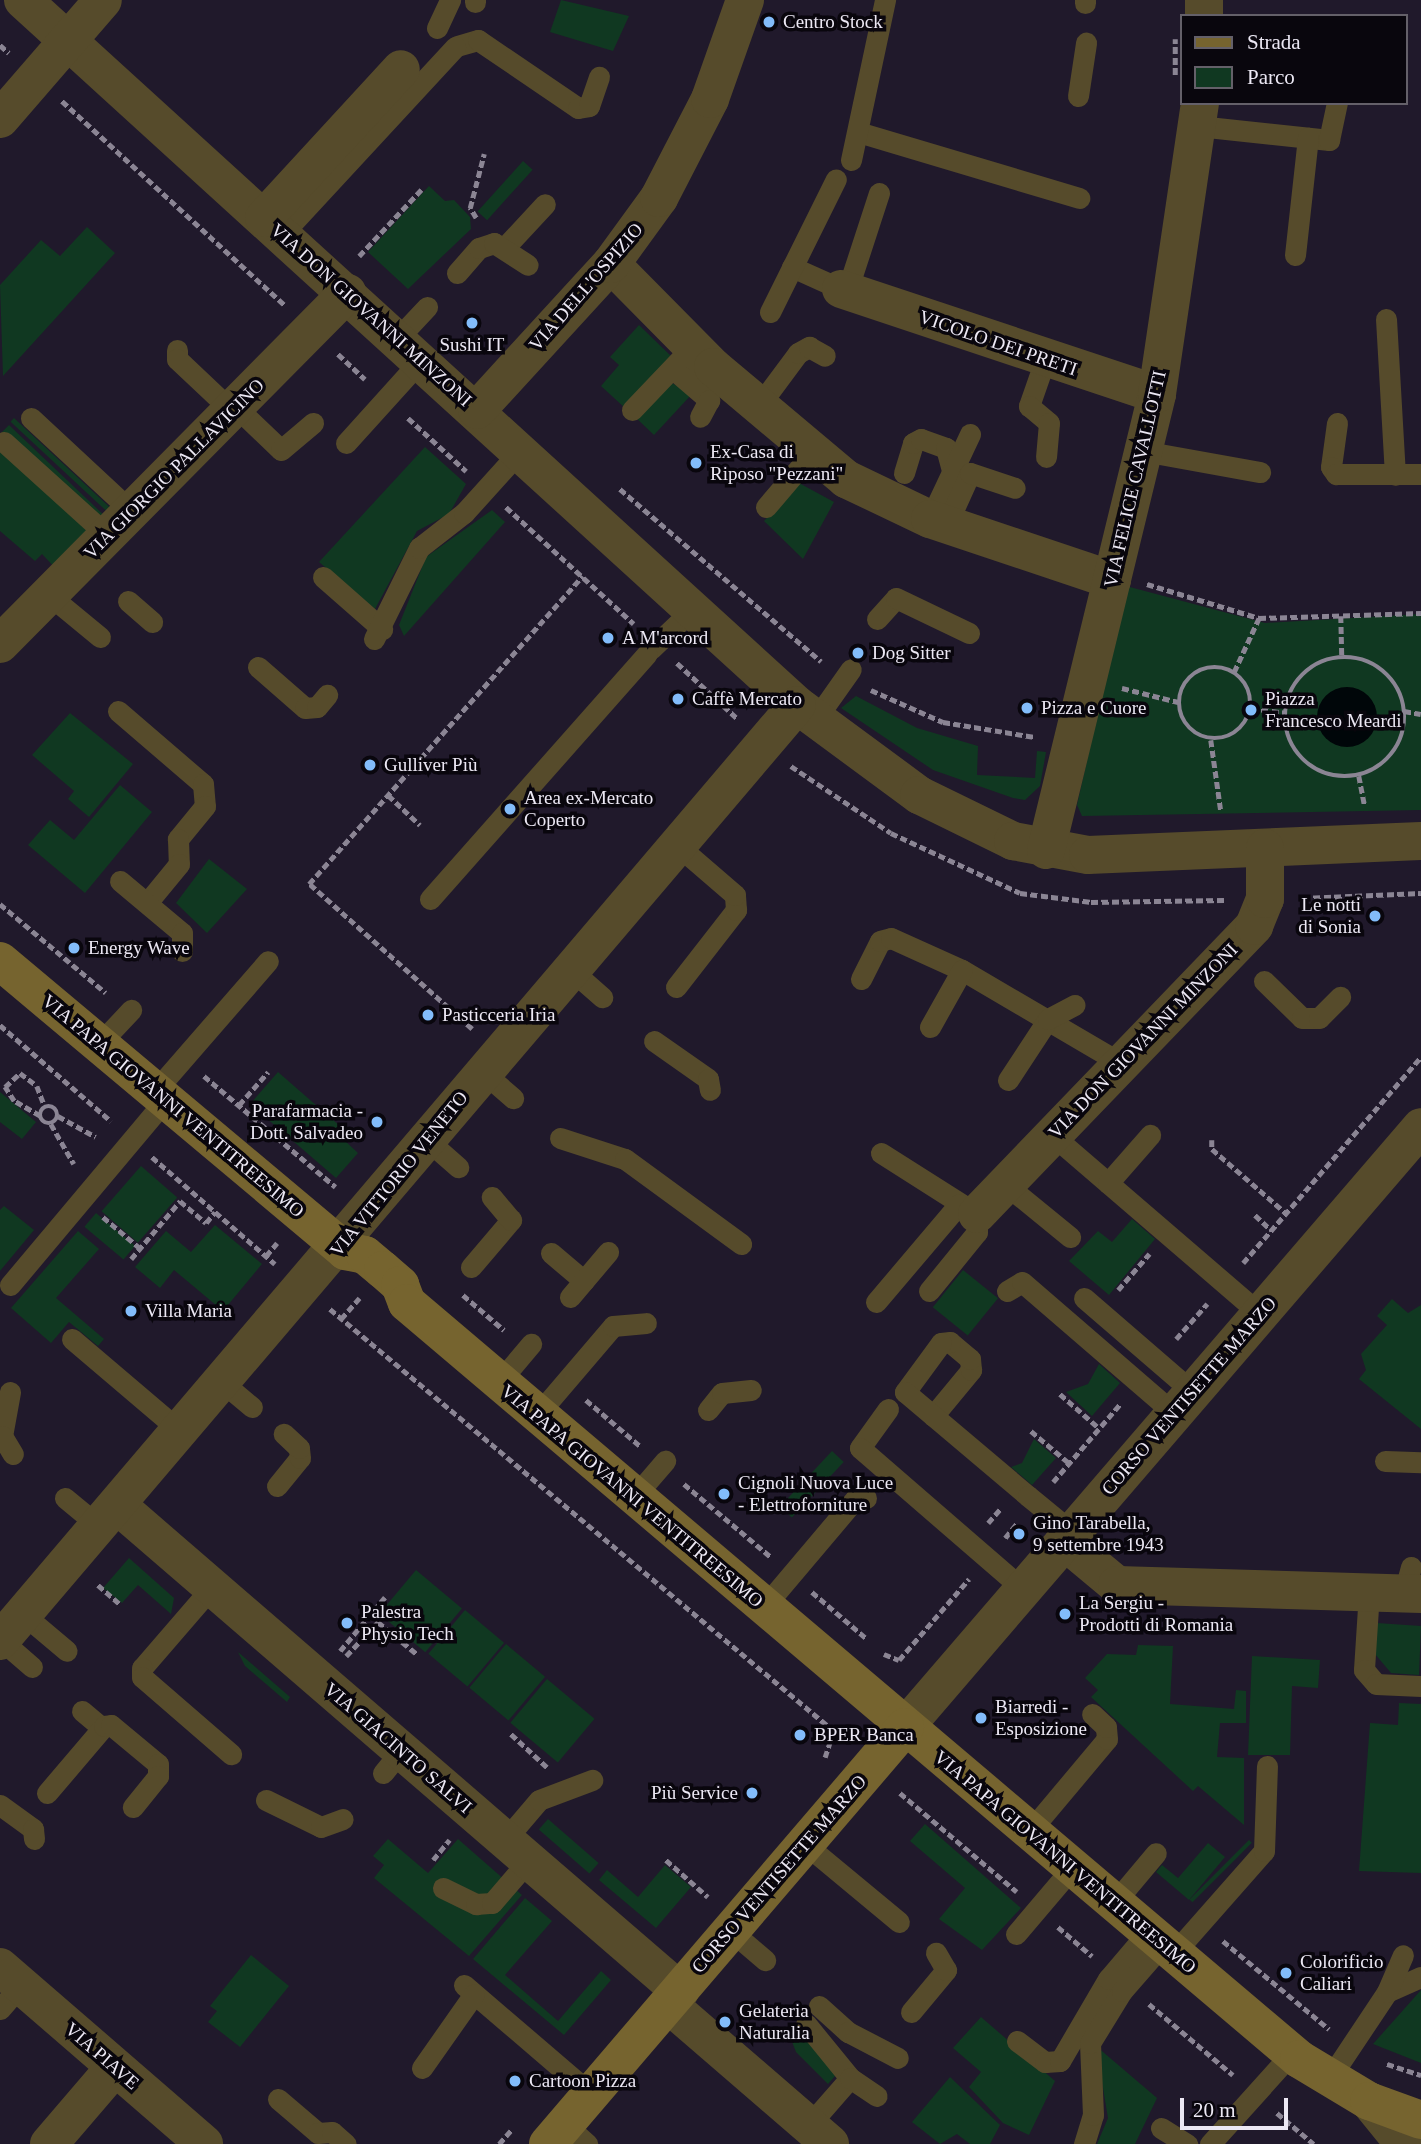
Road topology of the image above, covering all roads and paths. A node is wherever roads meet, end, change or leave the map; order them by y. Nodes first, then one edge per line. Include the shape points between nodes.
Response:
1 (23, 0) edge
2 (103, 0) edge
3 (450, 0) edge
4 (745, 0) edge
5 (885, 0) edge
6 (437, 28) dead end
7 (1086, 43) dead end
8 (73, 45) junction
9 (406, 64) dead end
10 (599, 77) dead end
11 (1078, 96) dead end
12 (1337, 105) edge
13 (1199, 114) edge
14 (0, 119) edge
15 (858, 132) junction
16 (1308, 138) junction
17 (851, 160) dead end
18 (836, 178) dead end
19 (421, 190) dead end
20 (879, 193) dead end
21 (1079, 198) dead end
22 (545, 204) dead end
23 (273, 226) junction
24 (506, 246) junction
25 (348, 251) dead end
26 (1295, 256) dead end
27 (611, 264) junction
28 (528, 265) dead end
29 (792, 267) junction
30 (357, 273) junction
31 (457, 273) dead end
32 (844, 290) junction
33 (427, 307) dead end
34 (770, 312) dead end
35 (1386, 319) dead end
36 (409, 349) junction
37 (177, 350) dead end
38 (825, 356) dead end
39 (683, 358) junction
40 (1045, 360) junction
41 (1157, 394) junction
42 (758, 407) junction
43 (234, 409) junction
44 (477, 410) junction
45 (632, 411) dead end
46 (700, 417) dead end
47 (31, 418) dead end
48 (313, 423) dead end
49 (1337, 423) dead end
50 (970, 434) dead end
51 (4, 442) dead end
52 (346, 443) dead end
53 (521, 450) junction
54 (1143, 451) junction
55 (812, 453) junction
56 (1046, 457) dead end
57 (952, 470) junction
58 (1259, 472) dead end
59 (904, 473) dead end
60 (1421, 474) edge
61 (1395, 475) junction
62 (614, 483) dead end
63 (1015, 488) dead end
64 (766, 507) dead end
65 (939, 521) junction
66 (104, 544) junction
67 (582, 576) dead end
68 (323, 577) dead end
69 (1112, 577) junction
70 (49, 595) junction
71 (128, 601) dead end
72 (690, 606) junction
73 (1421, 613) edge
74 (1341, 616) junction
75 (1259, 618) junction
76 (877, 619) dead end
77 (152, 622) dead end
78 (969, 633) dead end
79 (100, 637) dead end
80 (0, 644) edge
81 (1342, 657) junction
82 (258, 667) dead end
83 (1234, 672) junction
84 (849, 673) junction
85 (1087, 681) junction
86 (327, 695) dead end
87 (1178, 702) junction
88 (1251, 708) junction
89 (118, 711) dead end
90 (1404, 711) junction
91 (806, 712) junction
92 (1285, 713) junction
93 (1421, 714) edge
94 (1073, 740) junction
95 (1211, 740) junction
96 (1359, 776) junction
97 (388, 795) junction
98 (1365, 807) dead end
99 (1221, 811) dead end
100 (420, 825) dead end
101 (1421, 841) edge
102 (677, 845) junction
103 (1265, 848) junction
104 (1046, 850) junction
105 (120, 881) dead end
106 (430, 899) dead end
107 (147, 904) junction
108 (182, 951) dead end
109 (0, 961) edge
110 (268, 961) dead end
111 (570, 969) junction
112 (962, 970) junction
113 (860, 979) dead end
114 (1264, 981) dead end
115 (676, 987) dead end
116 (602, 997) dead end
117 (1340, 997) dead end
118 (1074, 1005) dead end
119 (131, 1010) dead end
120 (1048, 1019) junction
121 (0, 1025) edge
122 (930, 1027) dead end
123 (476, 1032) dead end
124 (654, 1041) dead end
125 (99, 1044) junction
126 (1122, 1064) junction
127 (268, 1072) dead end
128 (483, 1072) junction
129 (1008, 1080) dead end
130 (710, 1090) dead end
131 (160, 1096) junction
132 (513, 1098) dead end
133 (239, 1105) dead end
134 (45, 1107) junction
135 (40, 1116) junction
136 (58, 1116) junction
137 (51, 1124) junction
138 (1421, 1127) edge
139 (1051, 1134) junction
140 (1150, 1135) dead end
141 (560, 1138) dead end
142 (132, 1139) junction
143 (426, 1139) junction
144 (1212, 1140) dead end
145 (101, 1144) dead end
146 (881, 1153) dead end
147 (85, 1167) dead end
148 (458, 1167) dead end
149 (1108, 1183) junction
150 (1005, 1184) junction
151 (492, 1197) dead end
152 (968, 1209) junction
153 (215, 1212) junction
154 (99, 1213) dead end
155 (1286, 1213) dead end
156 (1255, 1215) dead end
157 (1271, 1230) dead end
158 (1070, 1237) dead end
159 (741, 1244) dead end
160 (1157, 1247) dead end
161 (140, 1248) junction
162 (342, 1249) junction
163 (608, 1252) dead end
164 (551, 1253) dead end
165 (131, 1259) dead end
166 (471, 1267) dead end
167 (10, 1286) dead end
168 (304, 1288) junction
169 (455, 1288) dead end
170 (929, 1291) dead end
171 (1007, 1291) dead end
172 (876, 1302) dead end
173 (1092, 1305) joint
174 (1259, 1313) junction
175 (646, 1323) dead end
176 (72, 1339) dead end
177 (528, 1346) joint
178 (222, 1382) junction
179 (499, 1382) junction
180 (565, 1382) junction
181 (751, 1390) dead end
182 (10, 1392) dead end
183 (1060, 1394) dead end
184 (1184, 1402) junction
185 (252, 1407) dead end
186 (708, 1409) dead end
187 (888, 1409) dead end
188 (537, 1415) junction
189 (933, 1416) dead end
190 (1099, 1428) dead end
191 (180, 1431) junction
192 (1031, 1431) dead end
193 (284, 1434) dead end
194 (13, 1454) dead end
195 (1385, 1461) dead end
196 (1421, 1462) edge
197 (664, 1463) junction
198 (1069, 1463) dead end
199 (276, 1486) dead end
200 (65, 1497) dead end
201 (634, 1497) junction
202 (866, 1498) dead end
203 (108, 1516) junction
204 (1068, 1537) junction
205 (792, 1575) junction
206 (92, 1581) dead end
207 (212, 1587) junction
208 (1401, 1587) edge
209 (1023, 1588) junction
210 (385, 1597) dead end
211 (121, 1605) dead end
212 (764, 1608) junction
213 (8, 1632) edge
214 (875, 1646) dead end
215 (67, 1651) dead end
216 (418, 1656) dead end
217 (333, 1659) dead end
218 (340, 1663) dead end
219 (32, 1667) dead end
220 (1421, 1686) edge
221 (82, 1711) dead end
222 (1092, 1714) dead end
223 (815, 1715) dead end
224 (905, 1727) junction
225 (102, 1728) junction
226 (231, 1754) dead end
227 (1267, 1766) dead end
228 (592, 1780) dead end
229 (47, 1793) dead end
230 (266, 1800) dead end
231 (133, 1807) dead end
232 (1, 1809) edge
233 (343, 1819) dead end
234 (1029, 1832) junction
235 (34, 1839) dead end
236 (805, 1844) junction
237 (517, 1850) junction
238 (1156, 1853) dead end
239 (666, 1860) dead end
240 (1072, 1868) junction
241 (443, 1888) dead end
242 (708, 1897) dead end
243 (1114, 1903) junction
244 (899, 1922) dead end
245 (731, 1931) junction
246 (1016, 1934) dead end
247 (1162, 1943) junction
248 (936, 1953) dead end
249 (1403, 1955) dead end
250 (765, 1960) dead end
251 (1421, 1977) edge
252 (5, 1981) edge
253 (1387, 1992) junction
254 (674, 1997) junction
255 (818, 2006) dead end
256 (911, 2012) dead end
257 (806, 2024) dead end
258 (1017, 2040) dead end
259 (1292, 2053) junction
260 (898, 2058) dead end
261 (115, 2067) junction
262 (422, 2068) dead end
263 (850, 2078) junction
264 (1329, 2079) junction
265 (591, 2094) junction
266 (877, 2096) dead end
267 (278, 2099) dead end
268 (1369, 2101) junction
269 (1421, 2120) edge
270 (1161, 2128) dead end
271 (566, 2137) edge
272 (830, 2137) edge
273 (314, 2138) edge
274 (49, 2144) edge
275 (204, 2144) edge
276 (346, 2144) edge
277 (1084, 2144) edge
278 (1187, 2144) edge
279 (1210, 2144) edge
280 (1404, 2144) edge

1 - 8 street, VIA DON GIOVANNI MINZONI
2 - 8 street
3 - 6 lane
4 - 27 street, VIA DELL'OSPIZIO via 732,47 686,149
5 - 15 lane
7 - 11 lane
8 - 14 street
8 - 23 street, VIA DON GIOVANNI MINZONI
9 - 23 street
10 - 23 lane via 589,106 578,108 478,40 456,47
12 - 16 lane via 1334,135
13 - 16 lane
13 - 41 street, VIA FELICE CAVALLOTTI
15 - 17 lane
15 - 21 lane
16 - 26 lane
18 - 29 lane
19 - 30 path
20 - 32 lane
22 - 24 lane
23 - 30 street, VIA DON GIOVANNI MINZONI
24 - 28 lane
24 - 31 lane via 479,248
25 - 30 path
27 - 39 street
27 - 44 street, VIA DELL'OSPIZIO via 567,299
29 - 32 lane
29 - 34 lane
30 - 36 street, VIA DON GIOVANNI MINZONI
30 - 43 street, VIA GIORGIO PALLAVICINO
32 - 40 street, VICOLO DEI PRETI
33 - 36 lane
35 - 61 lane
36 - 44 street, VIA DON GIOVANNI MINZONI
36 - 52 lane
37 - 43 lane via 177,359
38 - 42 lane via 809,347 797,353
39 - 42 street
39 - 45 lane
39 - 46 lane via 709,400
40 - 41 street, VICOLO DEI PRETI
40 - 56 lane via 1029,406 1049,423
41 - 54 street, VIA FELICE CAVALLOTTI
42 - 55 street
43 - 48 lane via 281,450
43 - 66 street, VIA GIORGIO PALLAVICINO
44 - 53 street, VIA DON GIOVANNI MINZONI
47 - 66 lane
49 - 61 lane via 1331,467 1336,474
50 - 57 lane
51 - 66 lane
53 - 68 lane via 464,513 419,548 378,634
53 - 72 street, VIA DON GIOVANNI MINZONI
54 - 58 lane
54 - 69 street, VIA FELICE CAVALLOTTI
55 - 64 lane
55 - 65 street via 873,494
57 - 59 lane via 946,448 921,439 913,443
57 - 65 lane
60 - 61 lane
62 - 84 path via 797,643
63 - 65 lane via 966,475
65 - 69 street
66 - 70 street, VIA GIORGIO PALLAVICINO
67 - 97 path
69 - 75 path
69 - 85 street, VIA FELICE CAVALLOTTI
70 - 79 lane
70 - 80 street, VIA GIORGIO PALLAVICINO
71 - 77 lane
72 - 91 street, VIA DON GIOVANNI MINZONI
72 - 106 lane
73 - 74 path
74 - 75 path
74 - 81 path
75 - 83 path
76 - 78 lane via 896,598
81 - 90 path via 1379,668 1396,687
81 - 92 path via 1306,671
82 - 86 lane via 305,708 317,707
83 - 87 path via 1216,666 1198,671
83 - 88 path via 1247,685
84 - 91 lane
84 - 94 path via 943,722
85 - 87 path
85 - 94 street, VIA FELICE CAVALLOTTI
87 - 95 path via 1191,731
88 - 92 path
88 - 95 path via 1240,730
89 - 107 lane via 203,784 205,806 178,839 179,864
90 - 93 path
90 - 96 path via 1394,752
91 - 102 street, VIA VITTORIO VENETO
91 - 104 street, VIA DON GIOVANNI MINZONI via 880,771 951,813
92 - 96 path via 1292,744 1312,768
94 - 104 street, VIA FELICE CAVALLOTTI
95 - 99 path
96 - 98 path
97 - 100 path
97 - 123 path via 309,884
101 - 103 street, VIA DON GIOVANNI MINZONI
102 - 111 street, VIA VITTORIO VENETO
102 - 115 lane via 735,895 736,910
103 - 104 street, VIA DON GIOVANNI MINZONI via 1088,855
103 - 126 street, VIA DON GIOVANNI MINZONI via 1265,900 1238,957
105 - 107 lane
107 - 108 lane via 182,933
109 - 125 street, VIA PAPA GIOVANNI VENTITREESIMO
110 - 131 lane
111 - 116 lane
111 - 128 street, VIA VITTORIO VENETO
112 - 113 lane via 891,938 880,941
112 - 120 lane
112 - 122 lane
114 - 117 lane via 1302,1018 1319,1018
118 - 120 lane
119 - 125 lane
120 - 126 lane
120 - 129 lane
121 - 142 path
124 - 130 lane via 708,1079
125 - 131 street, VIA PAPA GIOVANNI VENTITREESIMO
126 - 139 street, VIA DON GIOVANNI MINZONI
127 - 133 path
128 - 132 lane
128 - 143 street, VIA VITTORIO VENETO
131 - 142 lane
131 - 162 street, VIA PAPA GIOVANNI VENTITREESIMO
134 - 135 path
134 - 135 path via 37,1086 20,1073 5,1087 13,1101
134 - 136 path
135 - 137 path
136 - 137 path
136 - 145 path via 87,1129
137 - 147 path via 69,1161
138 - 174 street, CORSO VENTISETTE MARZO
139 - 149 lane
139 - 150 street, VIA DON GIOVANNI MINZONI
140 - 149 lane
141 - 159 lane via 625,1159
142 - 153 path
142 - 167 lane
143 - 148 lane
143 - 162 street, VIA VITTORIO VENETO
144 - 155 path via 1212,1149
146 - 152 lane
149 - 174 lane
150 - 152 street, VIA DON GIOVANNI MINZONI
150 - 158 lane
151 - 166 lane via 511,1220
152 - 170 lane via 977,1232
152 - 172 lane
153 - 161 path via 206,1223 180,1201
153 - 168 path
154 - 161 path
156 - 157 path
160 - 173 path
161 - 165 path
162 - 168 street, VIA VITTORIO VENETO
162 - 179 street, VIA PAPA GIOVANNI VENTITREESIMO via 365,1255 383,1270 400,1285 407,1303
163 - 164 lane via 577,1289
168 - 178 street, VIA VITTORIO VENETO
168 - 223 path
169 - 177 path
171 - 184 lane via 1022,1282
173 - 184 lane
174 - 184 street, CORSO VENTISETTE MARZO
175 - 180 lane via 612,1326
176 - 191 lane
177 - 179 lane
178 - 185 lane
178 - 191 street, VIA VITTORIO VENETO
179 - 188 street, VIA PAPA GIOVANNI VENTITREESIMO
180 - 188 lane
180 - 197 path
181 - 186 lane via 722,1393
182 - 194 lane via 2,1436
183 - 190 path
184 - 204 street, CORSO VENTISETTE MARZO
187 - 209 lane via 860,1448
188 - 201 street, VIA PAPA GIOVANNI VENTITREESIMO
189 - 204 lane
191 - 203 street, VIA VITTORIO VENETO
192 - 198 path
193 - 199 lane via 299,1448 300,1458
195 - 196 lane
197 - 201 lane
197 - 205 path
200 - 203 lane
201 - 212 street, VIA PAPA GIOVANNI VENTITREESIMO
202 - 205 lane via 856,1499
203 - 207 street, VIA GIACINTO SALVI
203 - 213 street, VIA VITTORIO VENETO
204 - 208 street via 1117,1585
204 - 209 street, CORSO VENTISETTE MARZO
205 - 212 lane
205 - 214 path
206 - 211 path
207 - 226 lane via 142,1668 142,1677
207 - 237 street, VIA GIACINTO SALVI via 392,1762
208 - 220 lane via 1364,1670 1376,1684
209 - 224 street, CORSO VENTISETTE MARZO
210 - 217 path
212 - 224 street, VIA PAPA GIOVANNI VENTITREESIMO
213 - 215 lane
213 - 219 lane
216 - 218 path via 378,1622
221 - 225 lane
222 - 234 lane via 1106,1727 1107,1739
224 - 234 street, VIA PAPA GIOVANNI VENTITREESIMO
224 - 236 street, CORSO VENTISETTE MARZO
225 - 229 lane
225 - 231 lane via 111,1725 158,1764 158,1776
227 - 247 lane via 1264,1851
228 - 237 lane via 539,1800
230 - 233 lane via 321,1826
232 - 235 lane via 33,1829
234 - 240 street, VIA PAPA GIOVANNI VENTITREESIMO
236 - 244 lane
236 - 245 street, CORSO VENTISETTE MARZO
237 - 241 lane via 492,1903 476,1904
237 - 254 street, VIA GIACINTO SALVI
238 - 243 lane
239 - 242 path
240 - 243 street, VIA PAPA GIOVANNI VENTITREESIMO
240 - 246 lane
243 - 247 street, VIA PAPA GIOVANNI VENTITREESIMO
245 - 250 lane
245 - 254 street, CORSO VENTISETTE MARZO
247 - 258 lane via 1108,1979 1060,2061 1045,2063
247 - 259 street, VIA PAPA GIOVANNI VENTITREESIMO
247 - 277 lane via 1122,1991 1090,2043 1093,2115
248 - 256 lane via 946,1970
249 - 253 lane
251 - 253 lane
252 - 261 street, VIA PIAVE
253 - 264 lane
254 - 265 street, CORSO VENTISETTE MARZO
254 - 272 street, VIA GIACINTO SALVI
255 - 260 lane via 848,2032
257 - 263 lane
259 - 264 street, VIA PAPA GIOVANNI VENTITREESIMO
259 - 279 lane
261 - 274 street
261 - 275 street, VIA PIAVE
262 - 265 lane via 469,1989
263 - 266 lane
263 - 272 lane
264 - 268 street, VIA PAPA GIOVANNI VENTITREESIMO
265 - 271 street, CORSO VENTISETTE MARZO
267 - 273 lane
268 - 269 street, VIA PAPA GIOVANNI VENTITREESIMO
268 - 280 street
270 - 278 lane
273 - 276 lane via 332,2132

